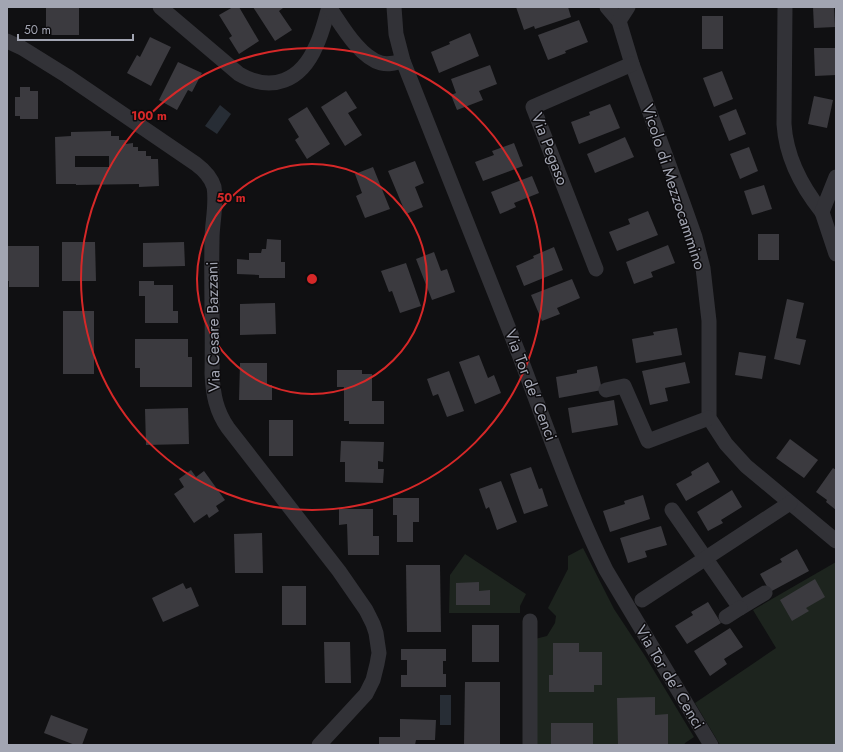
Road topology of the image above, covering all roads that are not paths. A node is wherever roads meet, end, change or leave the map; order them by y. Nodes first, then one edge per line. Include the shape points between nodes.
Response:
1 (160, 7) edge
2 (329, 7) edge
3 (394, 7) edge
4 (607, 7) edge
5 (628, 7) edge
6 (785, 7) edge
7 (619, 21) junction
8 (7, 41) edge
9 (403, 61) junction
10 (632, 64) junction
11 (836, 177) edge
12 (822, 212) junction
13 (836, 254) edge
14 (596, 269) dead end
15 (606, 390) dead end
16 (709, 418) junction
17 (790, 503) junction
18 (672, 510) dead end
19 (836, 541) edge
20 (705, 558) junction
21 (765, 593) dead end
22 (642, 600) dead end
23 (740, 608) junction
24 (726, 617) dead end
25 (530, 621) dead end
26 (319, 745) edge
27 (530, 745) edge
28 (711, 745) edge

1 - 2 street via 239,74 267,84 290,79 309,60
2 - 9 street via 354,42 369,57 386,64
3 - 9 street, Via Tor de' Cenci via 396,34
4 - 7 street
5 - 7 street
6 - 12 street via 786,139 803,185
7 - 10 street, Vicolo di Mezzocammino
8 - 26 street, Via Cesare Bazzani via 67,76 196,164 210,177 214,188 212,380 218,409 228,428 343,577 366,610 376,633 379,653 373,680 366,694
9 - 28 street, Via Tor de' Cenci via 594,546
10 - 14 street, Via Pegaso via 534,107
10 - 16 street, Vicolo di Mezzocammino via 695,237 702,268 709,321
11 - 12 street
12 - 13 street
15 - 16 street via 624,386 648,441
16 - 17 street via 726,444 746,466
17 - 19 street
17 - 20 street
18 - 20 street
20 - 22 street
20 - 23 street
21 - 23 street
23 - 24 street
25 - 27 street

